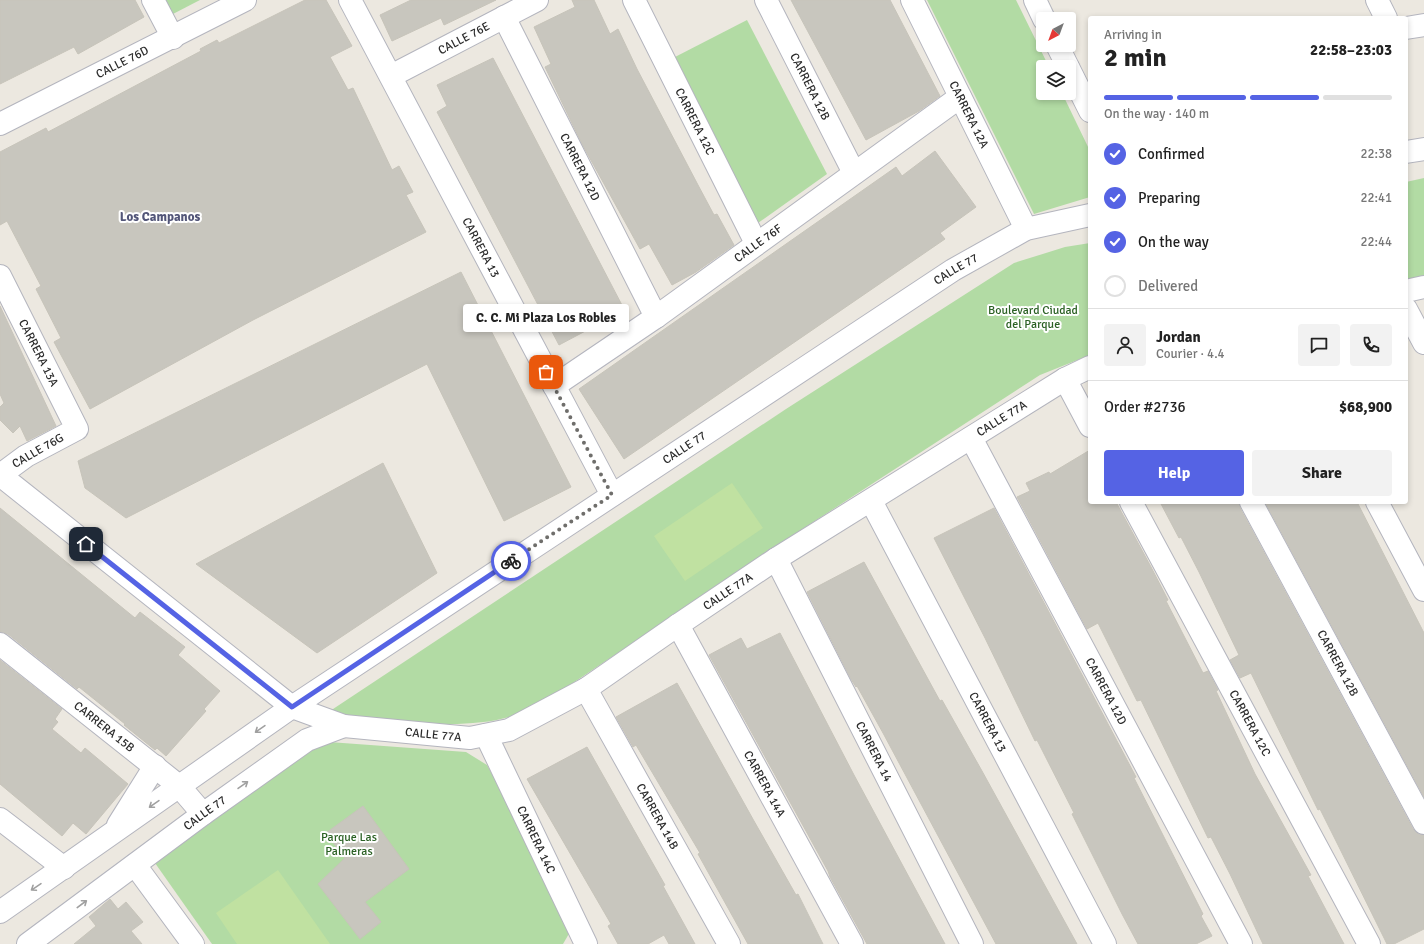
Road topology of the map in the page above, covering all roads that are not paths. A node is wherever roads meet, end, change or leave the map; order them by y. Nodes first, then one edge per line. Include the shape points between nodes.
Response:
1 (153, 0) edge
2 (246, 0) edge
3 (350, 0) edge
4 (537, 0) edge
5 (634, 0) edge
6 (766, 0) edge
7 (912, 0) edge
8 (1035, 0) edge
9 (1377, 0) edge
10 (1041, 12) edge
11 (1385, 16) edge
12 (504, 17) junction
13 (1424, 25) edge
14 (1408, 28) edge
15 (172, 38) junction
16 (391, 76) junction
17 (1076, 80) edge
18 (960, 97) junction
19 (1088, 101) edge
20 (0, 124) edge
21 (1424, 149) edge
22 (1408, 152) edge
23 (854, 173) junction
24 (1088, 216) edge
25 (1026, 229) junction
26 (756, 243) junction
27 (0, 276) edge
28 (1424, 287) edge
29 (1408, 291) edge
30 (5, 299) edge
31 (1408, 313) edge
32 (656, 317) junction
33 (1424, 343) edge
34 (1088, 368) edge
35 (1065, 379) junction
36 (554, 386) junction
37 (1088, 422) edge
38 (77, 429) joint
39 (971, 438) junction
40 (0, 475) edge
41 (612, 495) junction
42 (871, 501) junction
43 (1132, 504) edge
44 (1252, 504) edge
45 (1378, 504) edge
46 (776, 559) junction
47 (1424, 590) edge
48 (678, 625) junction
49 (0, 644) edge
50 (586, 689) junction
51 (292, 707) junction
52 (344, 726) junction
53 (486, 735) junction
54 (155, 766) junction
55 (179, 786) junction
56 (203, 814) junction
57 (0, 819) edge
58 (1424, 824) edge
59 (113, 833) junction
60 (135, 864) junction
61 (64, 868) junction
62 (0, 912) edge
63 (29, 944) edge
64 (193, 944) edge
65 (586, 944) edge
66 (729, 944) edge
67 (852, 944) edge
68 (972, 944) edge
69 (1105, 944) edge
70 (1241, 944) edge
71 (1370, 944) edge

1 - 15 street
2 - 15 street, CALLE 76D
3 - 16 street, CARRERA 13
4 - 12 street, CALLE 76E
5 - 26 street, CARRERA 12C
6 - 23 street, CARRERA 12B
7 - 18 street, CARRERA 12A
8 - 10 street
9 - 11 street
12 - 16 street, CALLE 76E
12 - 32 street, CARRERA 12D
13 - 14 street
15 - 20 street, CALLE 76D
16 - 36 street, CARRERA 13
17 - 19 street
18 - 23 street, CALLE 76F
18 - 25 street, CARRERA 12A
21 - 22 street
23 - 26 street, CALLE 76F
24 - 25 street, CALLE 77
25 - 41 street, CALLE 77 via 953,270
26 - 32 street, CALLE 76F
27 - 30 street, CARRERA 13A
28 - 29 street
30 - 38 street, CARRERA 13A
31 - 33 street
32 - 36 street, CALLE 76F
34 - 35 street, CALLE 77A
35 - 37 street
35 - 39 street, CALLE 77A
36 - 41 street, CARRERA 13
38 - 40 street, CALLE 76G via 26,456
39 - 42 street, CALLE 77A
39 - 70 street, CARRERA 12D
40 - 51 street
41 - 51 street, CALLE 77
42 - 46 street, CALLE 77A
42 - 69 street, CARRERA 13
43 - 71 street, CARRERA 12C
44 - 58 street, CARRERA 12B
45 - 47 street
46 - 48 street, CALLE 77A
46 - 68 street, CARRERA 14
48 - 50 street, CALLE 77A
48 - 67 street, CARRERA 14A
49 - 54 street, CARRERA 15B
50 - 53 street, CALLE 77A via 509,730
50 - 66 street, CARRERA 14B
51 - 52 street
51 -> 55 street, CALLE 77
52 - 53 street, CALLE 77A via 470,738
56 -> 52 street, CALLE 77 via 307,740
53 - 65 street, CARRERA 14C
54 - 55 street, CARRERA 15B
54 - 59 street
55 - 56 street, CARRERA 15B
55 -> 59 street, CALLE 77
56 - 60 street, CALLE 77
57 - 61 street
59 - 61 street, CALLE 77
63 -> 60 street, CALLE 77
60 - 64 street
61 -> 62 street, CALLE 77

